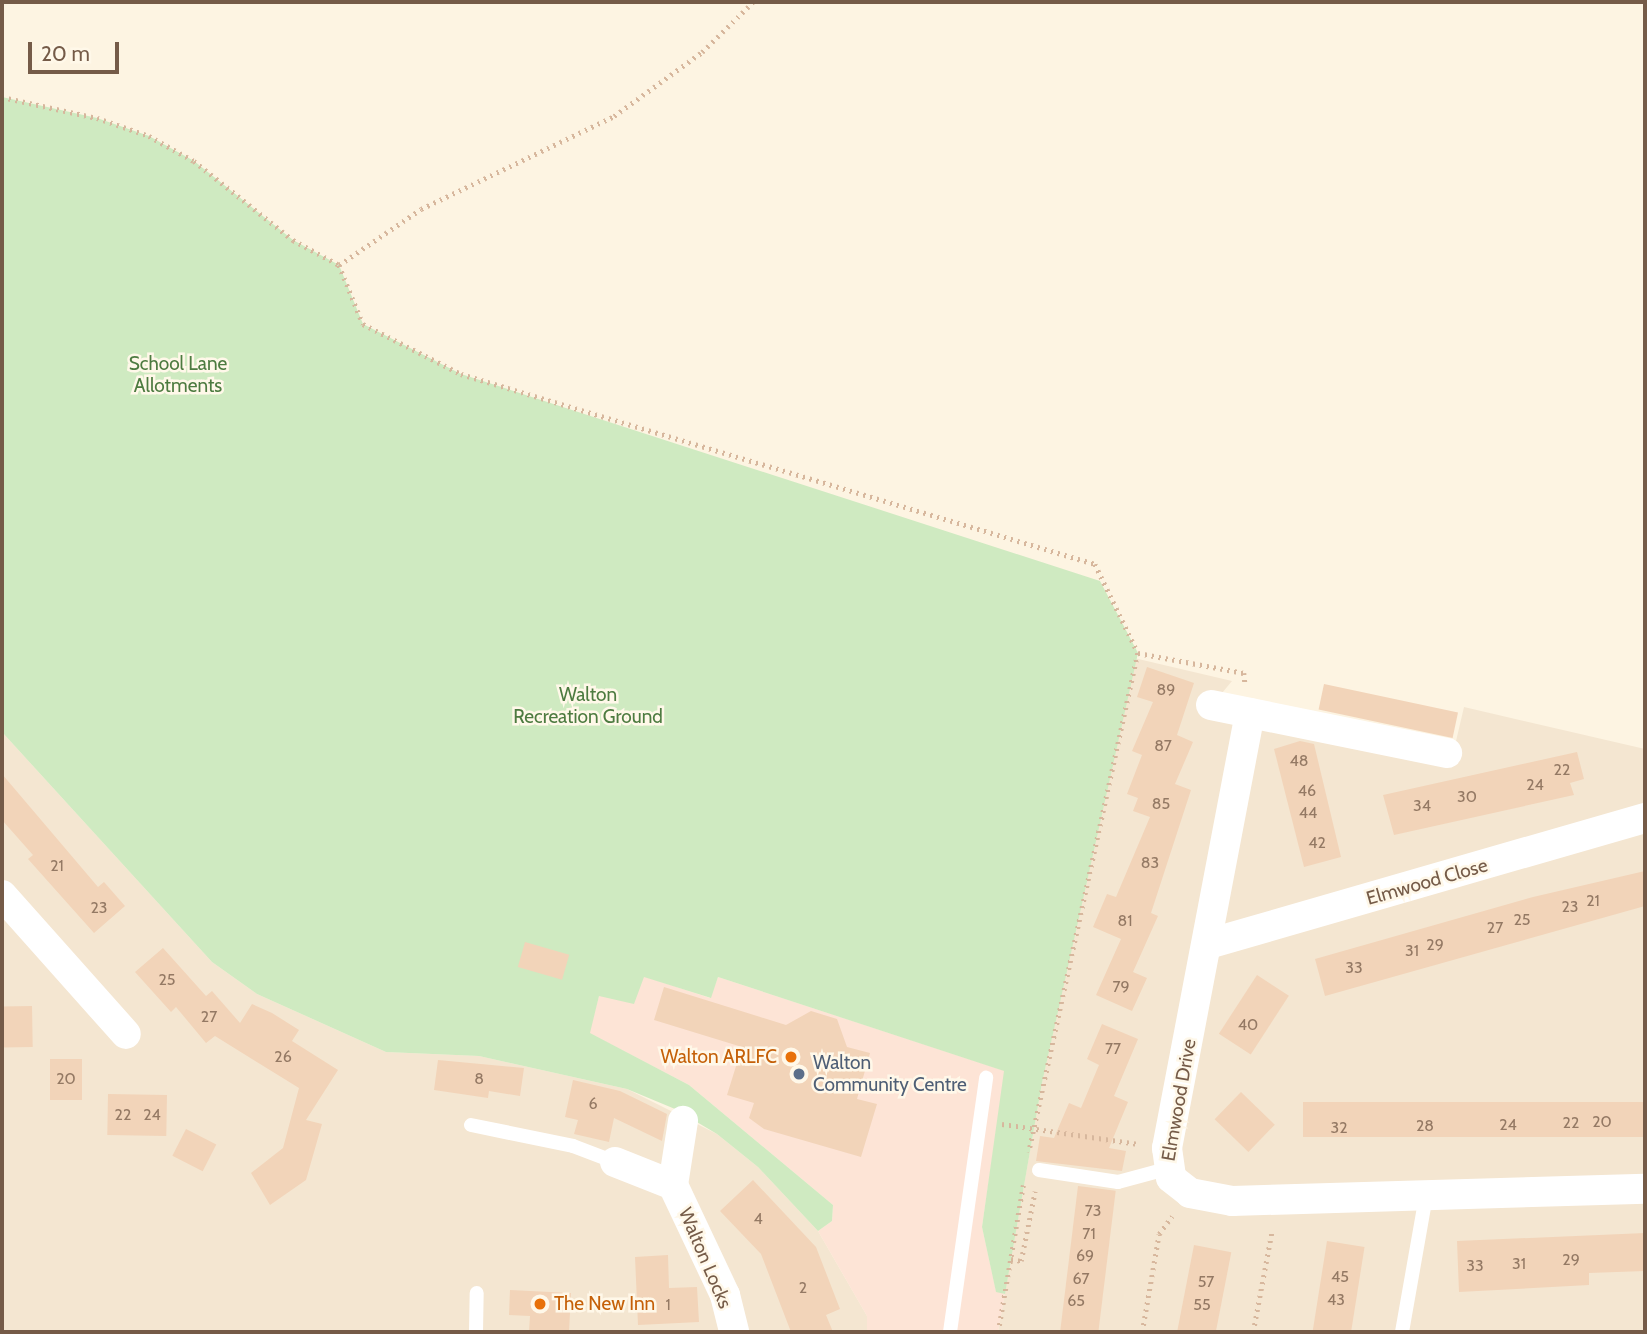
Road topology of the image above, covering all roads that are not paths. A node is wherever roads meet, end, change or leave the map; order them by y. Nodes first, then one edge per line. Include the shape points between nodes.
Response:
1 (1211, 705) dead end
2 (1250, 713) junction
3 (1447, 753) dead end
4 (1645, 818) edge
5 (2, 895) edge
6 (1208, 944) junction
7 (127, 1034) dead end
8 (986, 1078) dead end
9 (683, 1121) dead end
10 (471, 1125) dead end
11 (1167, 1158) junction
12 (615, 1163) joint
13 (1039, 1170) road end
14 (673, 1185) junction
15 (1645, 1189) edge
16 (1426, 1196) junction
17 (477, 1293) dead end
18 (476, 1332) edge
19 (734, 1332) edge
20 (950, 1332) edge
21 (1402, 1332) edge

1 - 2 street
2 - 3 street
2 - 6 street, Elmwood Drive
4 - 6 street, Elmwood Close
5 - 7 street via 82,1002
6 - 11 street, Elmwood Drive
8 - 20 lane
9 - 14 street, Walton Locks
10 - 12 lane via 573,1146
11 - 13 lane via 1118,1182
11 - 16 street, Elmwood Drive via 1189,1193 1233,1201
12 - 14 street, Walton Locks
14 - 19 street, Walton Locks via 725,1295
15 - 16 street
16 - 21 lane
17 - 18 lane

